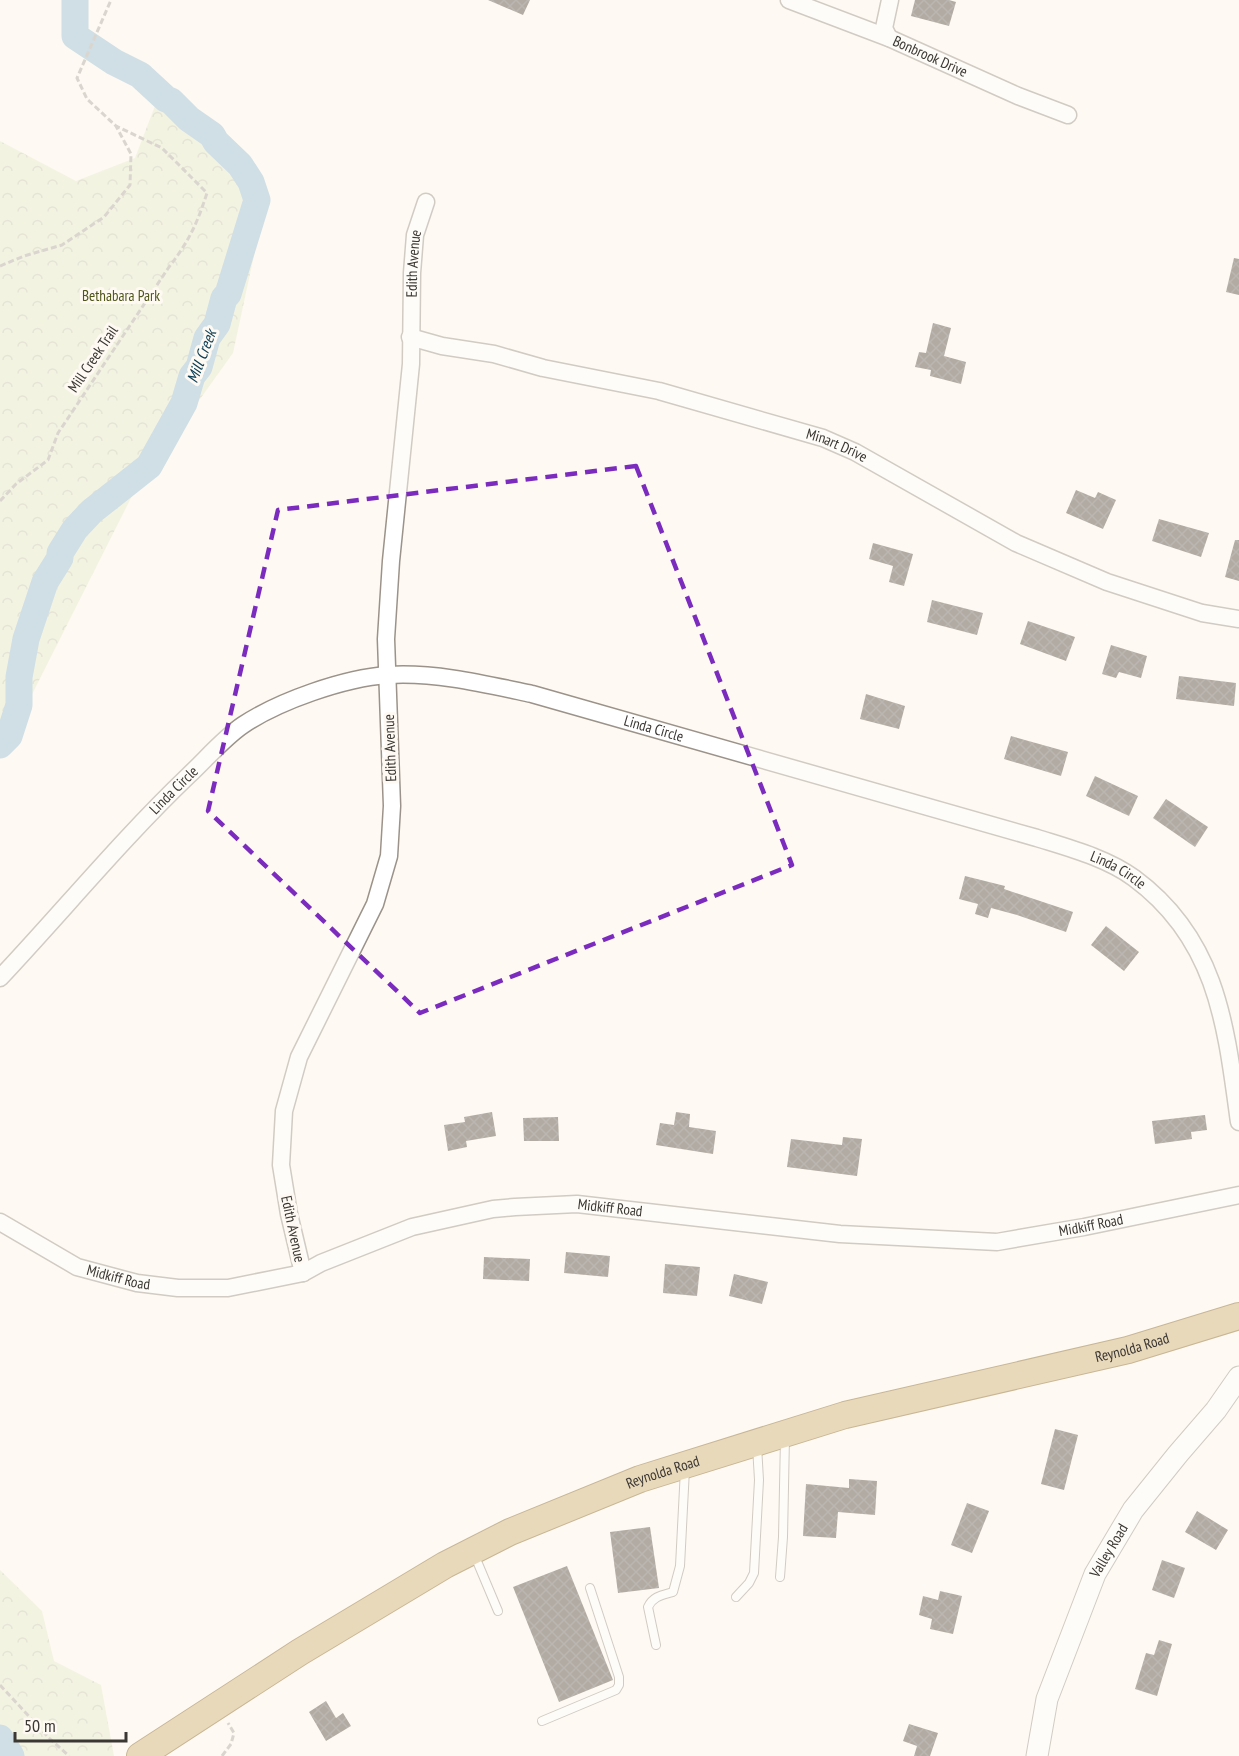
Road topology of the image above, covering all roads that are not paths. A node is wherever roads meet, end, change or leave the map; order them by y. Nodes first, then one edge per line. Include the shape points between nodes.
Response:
1 (789, 0) edge
2 (890, 0) edge
3 (889, 38) junction
4 (1068, 115) dead end
5 (426, 202) dead end
6 (410, 337) junction
7 (1239, 619) edge
8 (387, 675) junction
9 (0, 978) edge
10 (1233, 1045) edge
11 (1239, 1122) edge
12 (1239, 1195) edge
13 (0, 1222) edge
14 (303, 1273) junction
15 (1239, 1316) edge
16 (1239, 1377) edge
17 (785, 1435) junction
18 (756, 1443) junction
19 (685, 1465) junction
20 (472, 1551) junction
21 (780, 1577) dead end
22 (590, 1588) dead end
23 (736, 1597) dead end
24 (498, 1611) dead end
25 (656, 1645) dead end
26 (542, 1722) dead end
27 (140, 1756) edge
28 (1037, 1756) edge

1 - 3 street, Bonbrook Drive
2 - 3 street via 884,28
3 - 4 street, Bonbrook Drive
5 - 6 street, Edith Avenue via 416,235
6 - 7 street, Minart Drive via 659,391 823,438 1016,543 1117,585 1202,614
6 - 8 street, Edith Avenue via 411,364 391,561
8 - 9 street, Linda Circle via 298,697 242,726 128,835
8 - 10 street, Linda Circle via 467,680 532,694 1089,854 1133,877 1171,911 1200,952
8 - 14 street, Edith Avenue via 392,806 389,856 375,904 299,1057 284,1112 281,1165
10 - 11 street, Linda Circle
12 - 14 street, Midkiff Road via 997,1242 840,1234 577,1204 515,1207 412,1227
13 - 14 street, Midkiff Road via 76,1267 137,1283 228,1288
15 - 17 main road, Reynolda Road via 1128,1350 845,1415
16 - 28 street, Valley Road via 1133,1510 1095,1574 1047,1699
17 - 18 main road, Reynolda Road
17 - 21 lane
18 - 19 main road, Reynolda Road
18 - 23 lane via 759,1490 754,1573
19 - 20 main road, Reynolda Road via 630,1483
19 - 25 lane via 678,1582 673,1592 657,1597 648,1607
20 - 24 lane
20 - 27 main road, Reynolda Road via 386,1599
22 - 26 lane via 619,1685 616,1690

